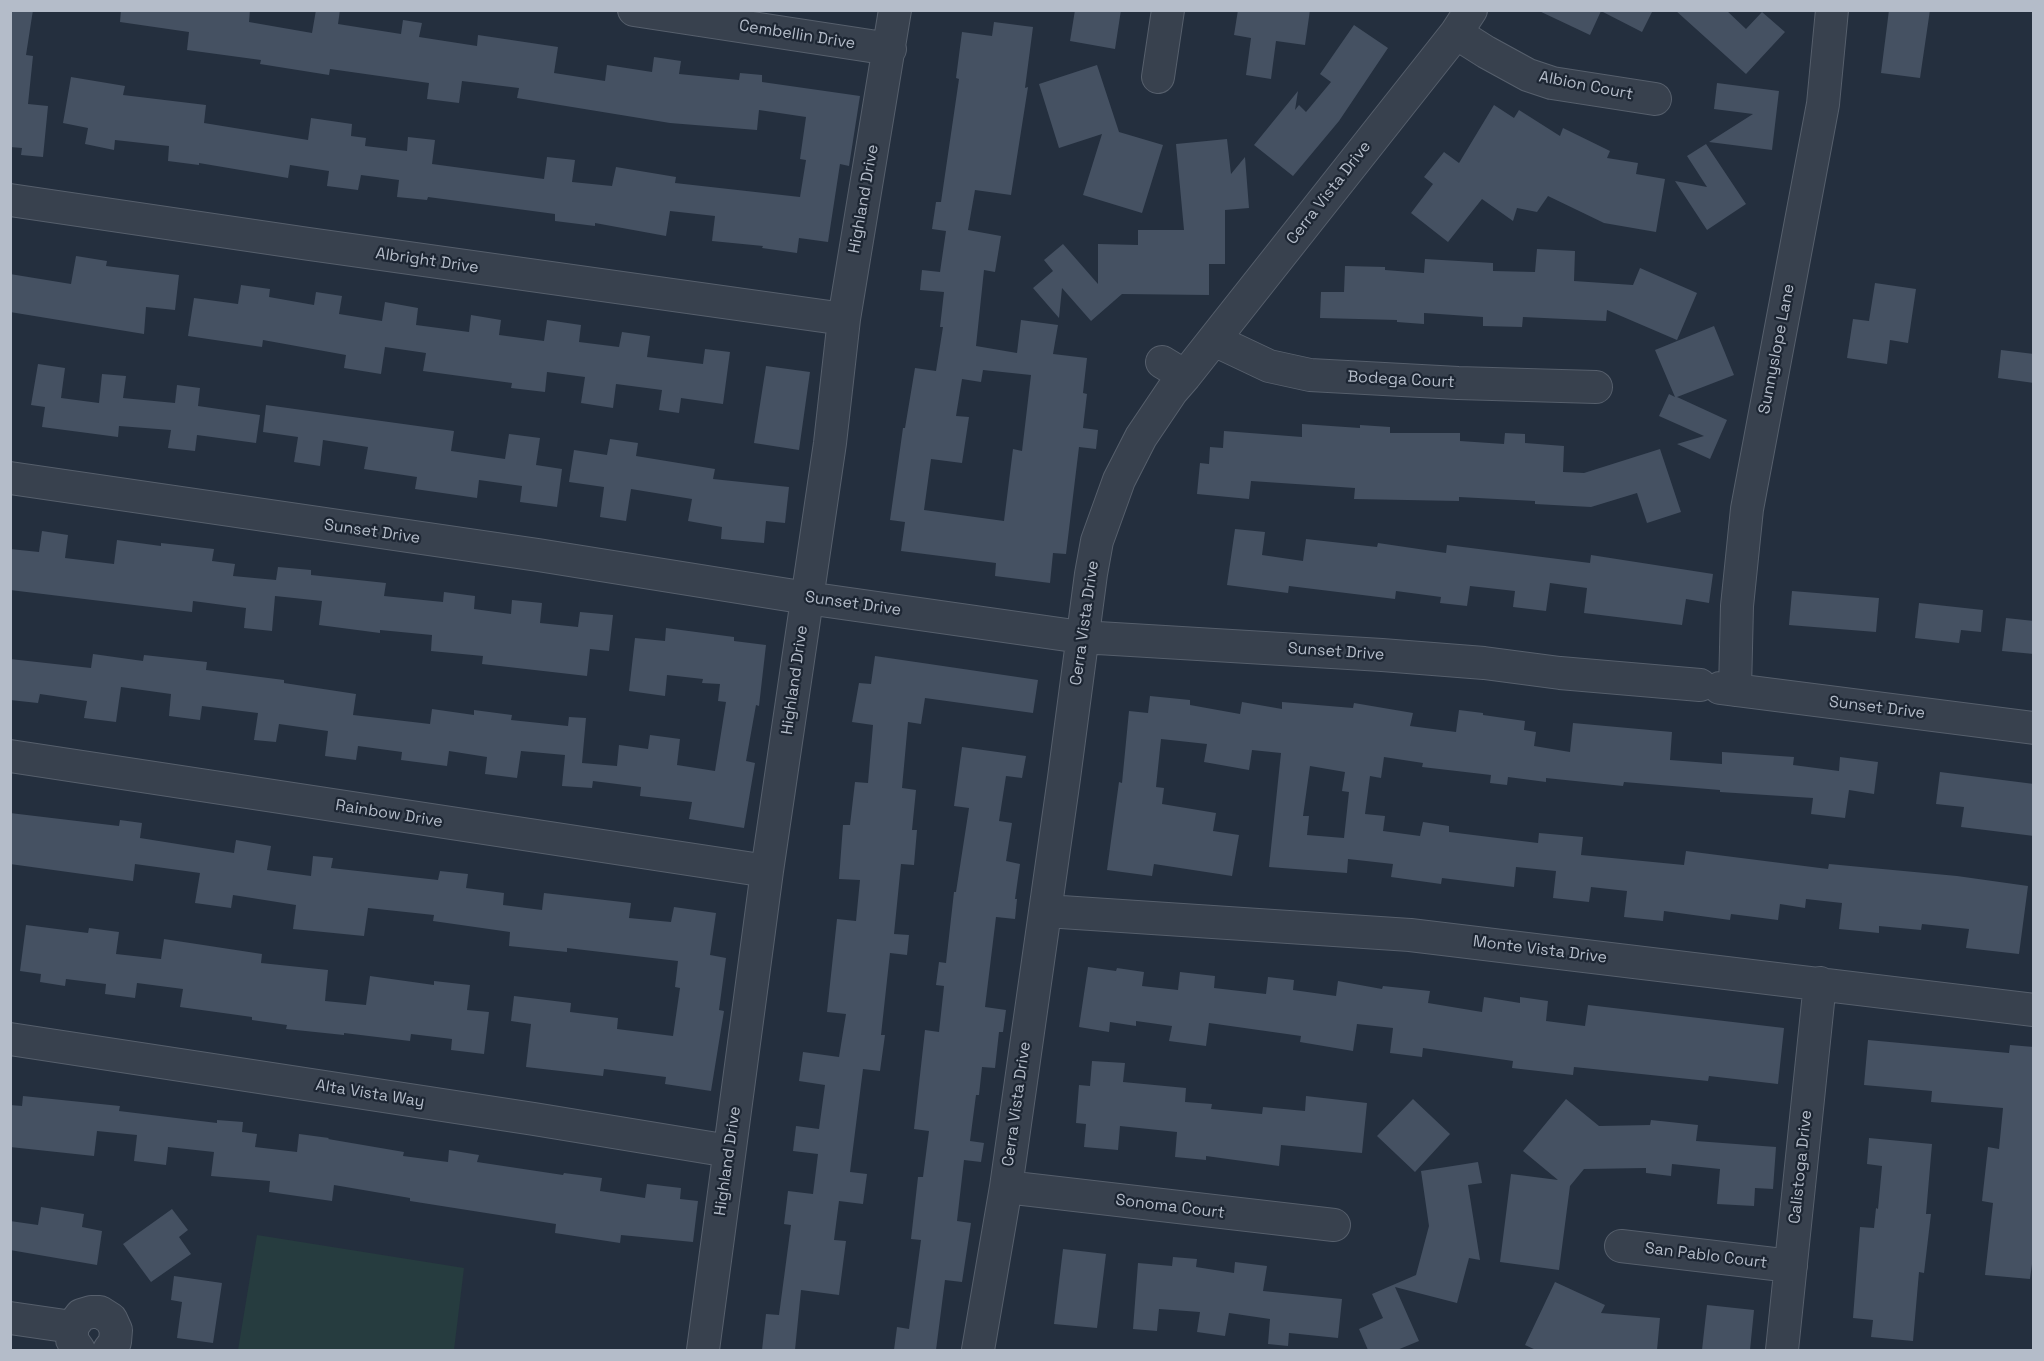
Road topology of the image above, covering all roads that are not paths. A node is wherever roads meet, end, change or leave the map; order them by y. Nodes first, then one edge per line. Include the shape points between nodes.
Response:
1 (634, 10) edge
2 (895, 10) edge
3 (1168, 10) edge
4 (1832, 10) edge
5 (1463, 22) edge
6 (890, 49) junction
7 (1158, 77) dead end
8 (1655, 99) dead end
9 (10, 200) edge
10 (844, 319) junction
11 (1214, 340) junction
12 (1596, 387) dead end
13 (10, 478) edge
14 (807, 598) junction
15 (1081, 637) junction
16 (1718, 688) junction
17 (2034, 728) edge
18 (10, 756) edge
19 (767, 871) junction
20 (1046, 911) junction
21 (1820, 983) junction
22 (2034, 1010) edge
23 (10, 1039) edge
24 (729, 1151) junction
25 (1006, 1187) junction
26 (1334, 1225) dead end
27 (1621, 1246) dead end
28 (1791, 1266) junction
29 (10, 1318) edge
30 (76, 1339) edge
31 (109, 1350) edge
32 (703, 1350) edge
33 (978, 1350) edge
34 (1782, 1350) edge

1 - 6 street, Cembellin Drive
2 - 6 street, Highland Drive
3 - 7 street
4 - 16 street, Sunnyslope Lane via 1823,104 1747,509 1737,606
5 - 8 street, Albion Court via 1486,52 1528,75 1552,83
5 - 11 street, Cerra Vista Drive
6 - 10 street, Highland Drive
9 - 10 street, Albright Drive
10 - 14 street, Highland Drive
11 - 12 street, Bodega Court via 1269,366 1310,375
11 - 15 street, Cerra Vista Drive via 1173,369 1172,391 1141,437 1119,480 1097,541
13 - 14 street, Sunset Drive
14 - 15 street, Sunset Drive
14 - 19 street, Highland Drive
15 - 16 street, Sunset Drive via 1484,663
15 - 20 street, Cerra Vista Drive
16 - 17 street, Sunset Drive
18 - 19 street, Rainbow Drive
19 - 24 street, Highland Drive
20 - 21 street, Monte Vista Drive via 1410,935
20 - 25 street, Cerra Vista Drive
21 - 22 street, Monte Vista Drive
21 - 28 street, Calistoga Drive
23 - 24 street, Alta Vista Way
24 - 32 street, Highland Drive
25 - 26 street, Sonoma Court
25 - 33 street, Cerra Vista Drive
27 - 28 street, San Pablo Court
28 - 34 street, Calistoga Drive
29 - 30 street
30 - 31 street via 81,1315 100,1312 111,1319 116,1330 115,1342

